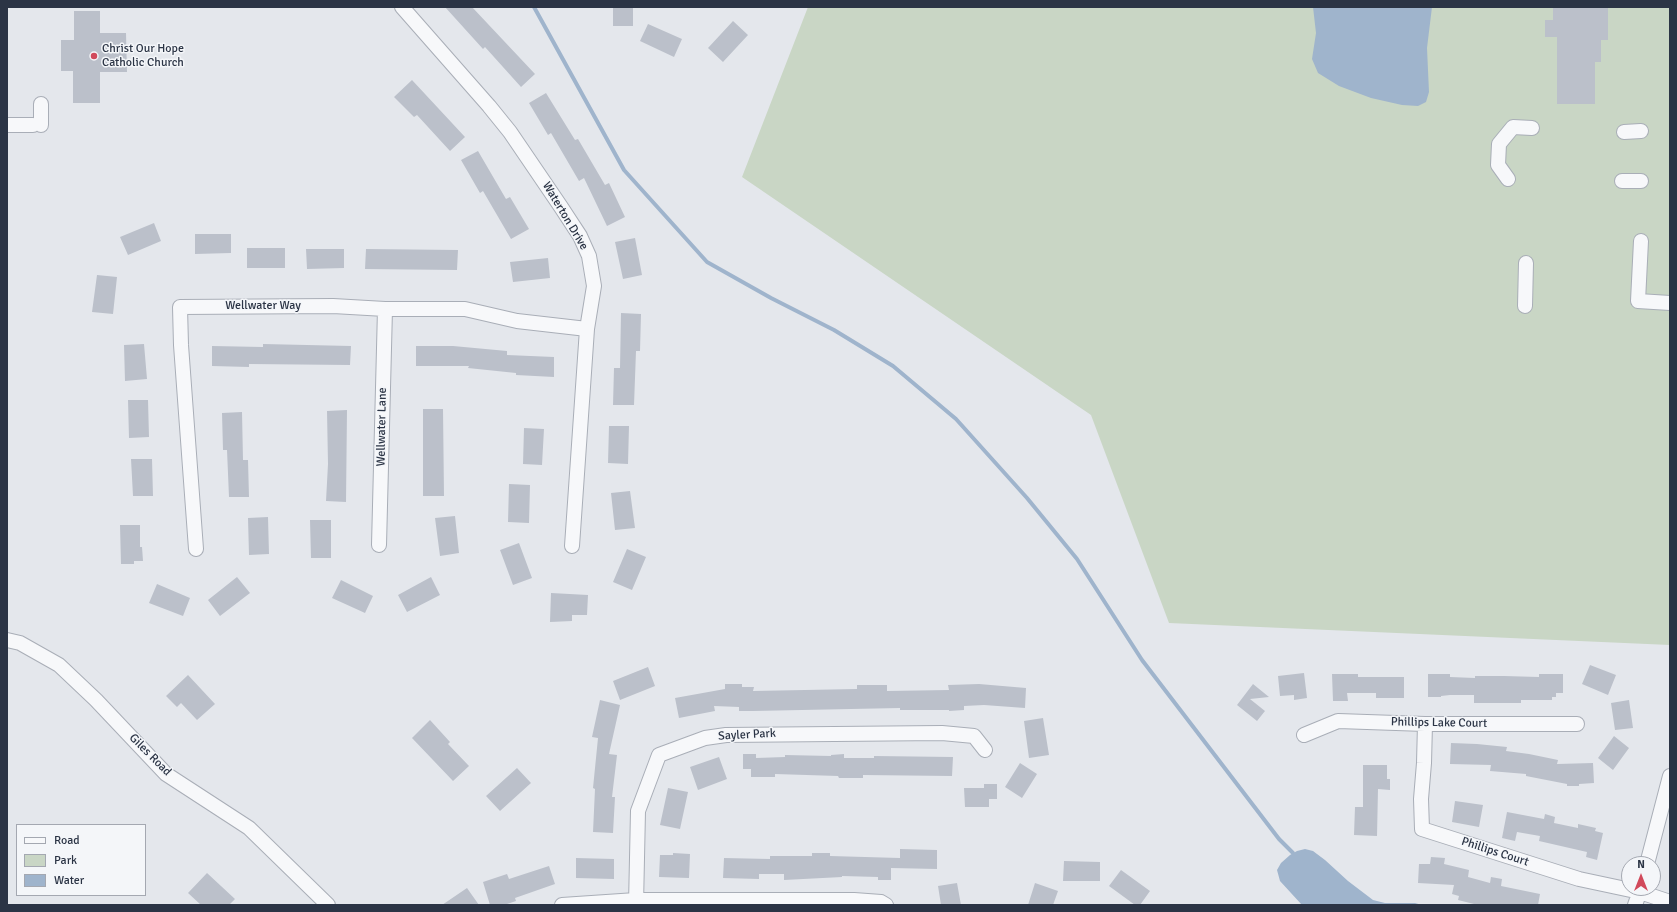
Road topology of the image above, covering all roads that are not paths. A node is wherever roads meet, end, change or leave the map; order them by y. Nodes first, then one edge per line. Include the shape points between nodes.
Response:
1 (402, 7) edge
2 (41, 104) dead end
3 (7, 125) edge
4 (1532, 128) dead end
5 (1641, 131) dead end
6 (1624, 132) dead end
7 (1508, 179) dead end
8 (1622, 181) dead end
9 (1641, 181) dead end
10 (1640, 242) dead end
11 (1526, 263) dead end
12 (1670, 303) edge
13 (1525, 306) dead end
14 (385, 309) junction
15 (587, 329) junction
16 (379, 545) dead end
17 (572, 546) dead end
18 (196, 549) dead end
19 (7, 640) edge
20 (1425, 724) junction
21 (1577, 724) dead end
22 (1304, 735) dead end
23 (986, 750) dead end
24 (1670, 776) edge
25 (1649, 856) edge
26 (1621, 887) edge
27 (1655, 896) edge
28 (1670, 902) edge
29 (636, 903) edge
30 (328, 905) edge
31 (562, 905) edge
32 (886, 905) edge

1 - 15 street, Waterton Drive via 527,155 580,236 589,256 594,286
2 - 3 street via 37,125
4 - 7 street via 1513,127 1499,144 1498,165
5 - 6 street
8 - 9 street
10 - 12 street via 1638,301
11 - 13 street
14 - 15 street, Wellwater Way via 465,309 516,321
14 - 16 street, Wellwater Lane
14 - 18 street, Wellwater Way via 333,306 180,306
15 - 17 street, Waterton Drive
19 - 30 street, Giles Road via 20,643 59,665 166,774 249,828
20 - 21 street, Phillips Lake Court
20 - 22 street, Phillips Lake Court via 1338,721
20 - 26 street, Phillips Court via 1422,829 1579,879
23 - 29 street, Sayler Park via 974,736 942,733 726,734 705,738 659,755 638,811
24 - 25 street
27 - 28 street, Phillips Court
29 - 31 street
29 - 32 street via 854,900 881,902

